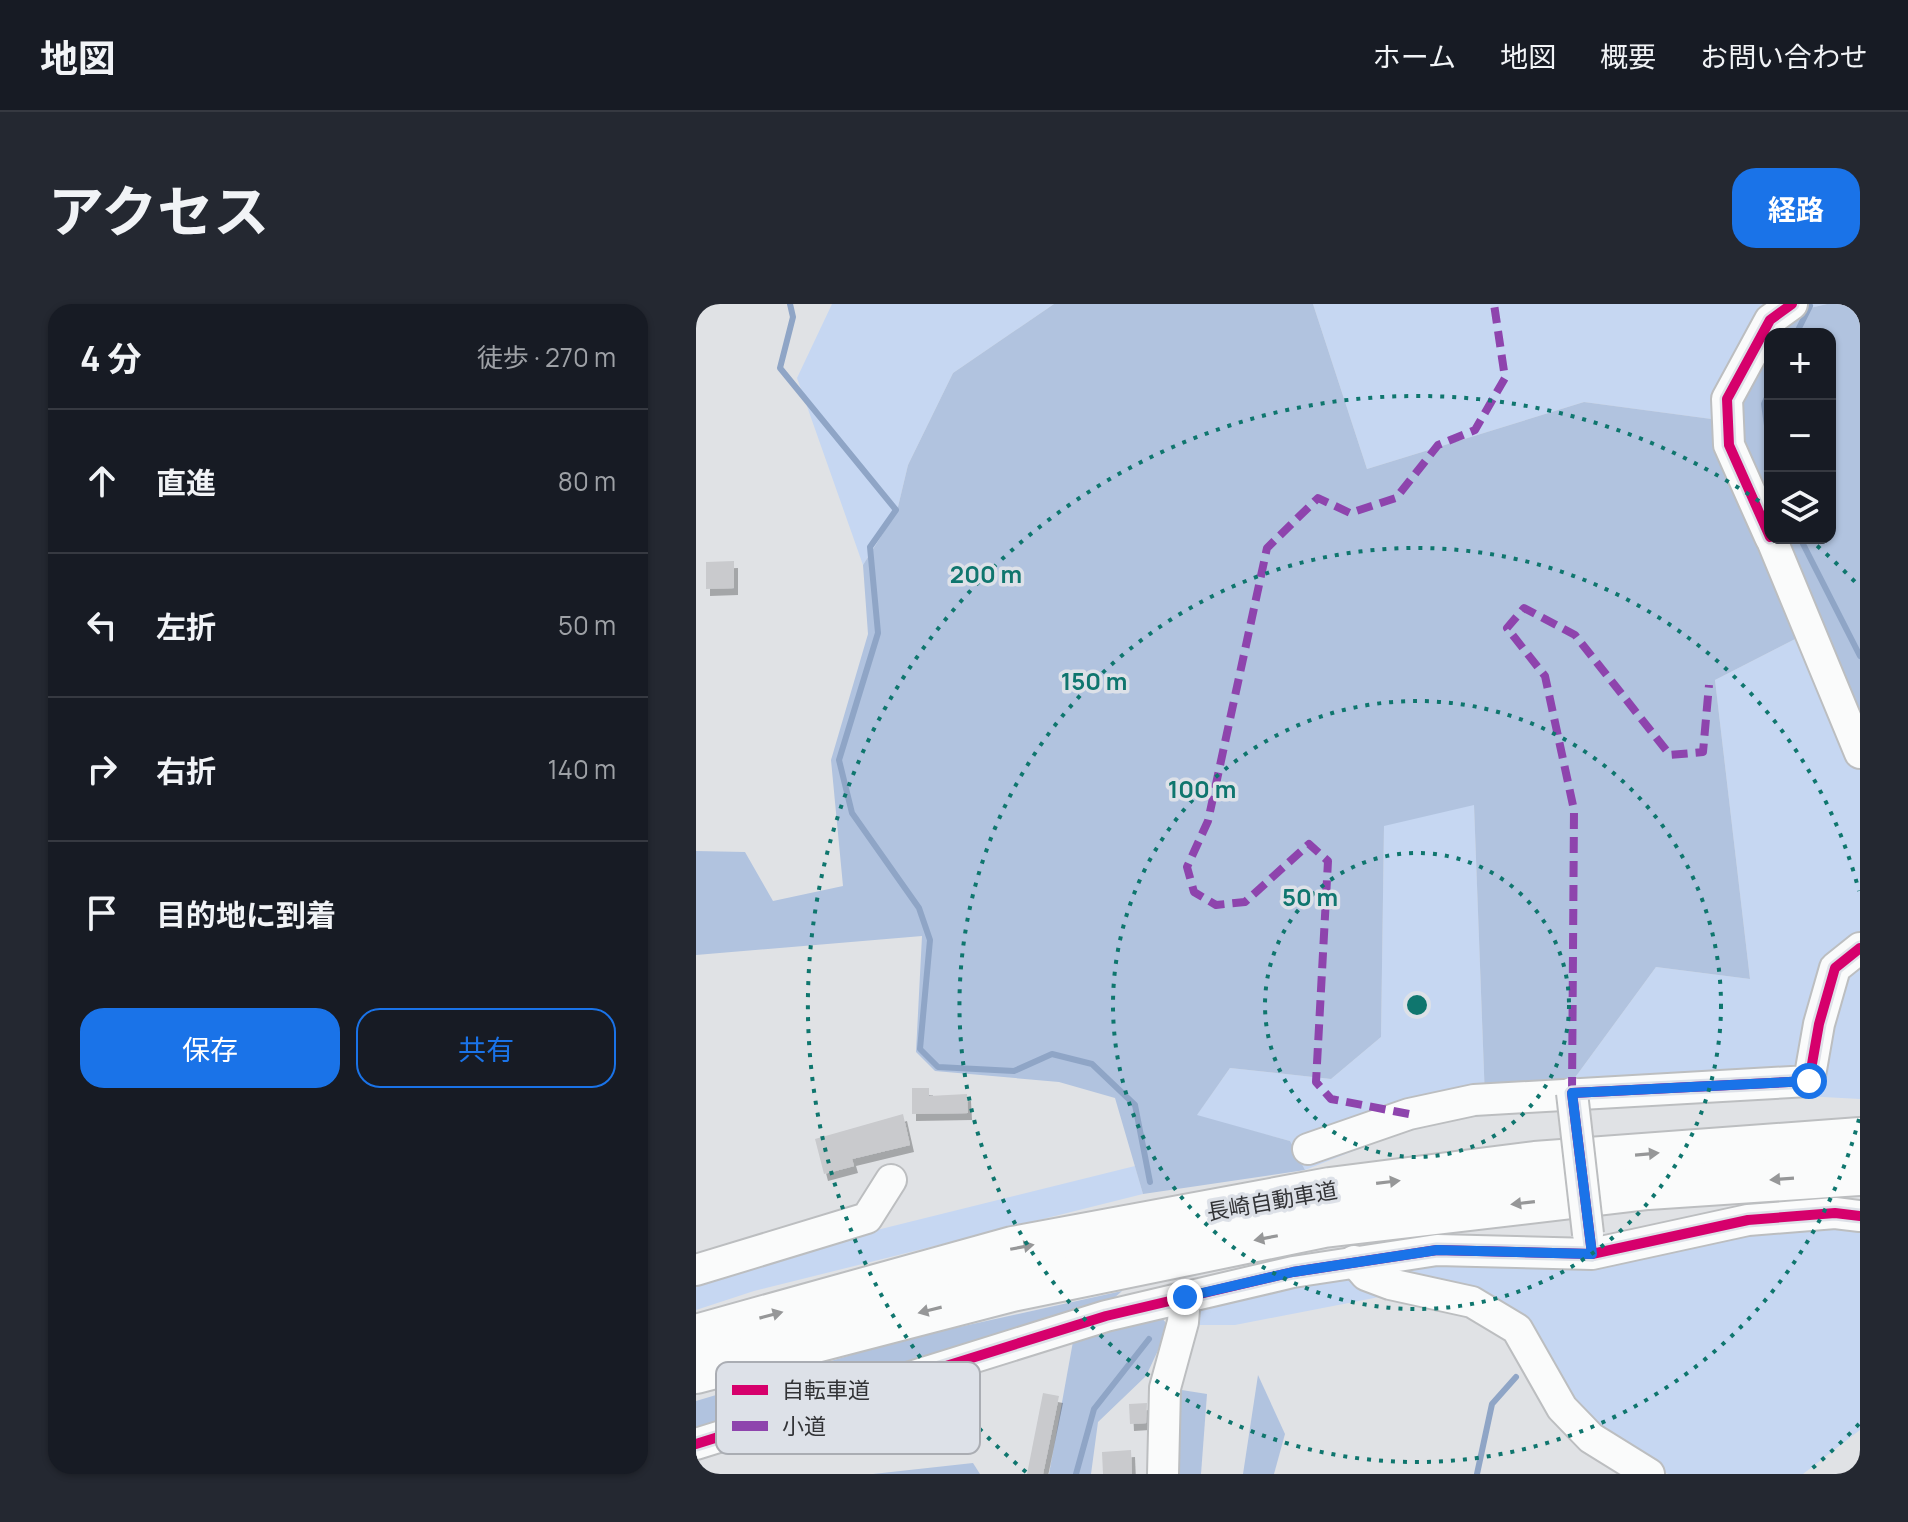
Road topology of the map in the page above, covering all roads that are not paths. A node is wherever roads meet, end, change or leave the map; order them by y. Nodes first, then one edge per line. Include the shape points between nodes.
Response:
1 (1792, 304) edge
2 (1764, 524) edge
3 (1773, 544) edge
4 (1860, 753) edge
5 (1860, 948) edge
6 (1572, 1093) junction
7 (1860, 1139) edge
8 (1308, 1149) dead end
9 (1860, 1174) edge
10 (891, 1180) dead end
11 (1860, 1216) edge
12 (1590, 1244) junction
13 (1354, 1261) junction
14 (696, 1270) edge
15 (1185, 1297) junction
16 (696, 1336) edge
17 (735, 1362) edge
18 (959, 1362) edge
19 (716, 1367) edge
20 (696, 1372) edge
21 (716, 1438) edge
22 (696, 1444) edge
23 (1163, 1474) edge
24 (1649, 1474) edge

1 - 2 street via 1770,320 1727,399 1729,445
3 - 4 street
5 - 6 street via 1835,968 1809,1081
6 - 8 street via 1474,1100 1409,1114
6 - 12 street, bridge
16 -> 7 highway, 長崎自動車道 via 1013,1248 1330,1189 1535,1163
9 -> 17 highway, 長崎自動車道 via 1648,1188 1324,1226 1012,1290
10 - 14 street via 867,1218
11 - 12 street via 1748,1220
12 - 13 street via 1437,1250
13 - 15 street
13 - 24 street via 1366,1275 1472,1302 1517,1329 1562,1408 1591,1438
15 - 18 street
15 - 23 street via 1165,1388
19 -> 20 highway, 長崎自動車道
21 - 22 street

